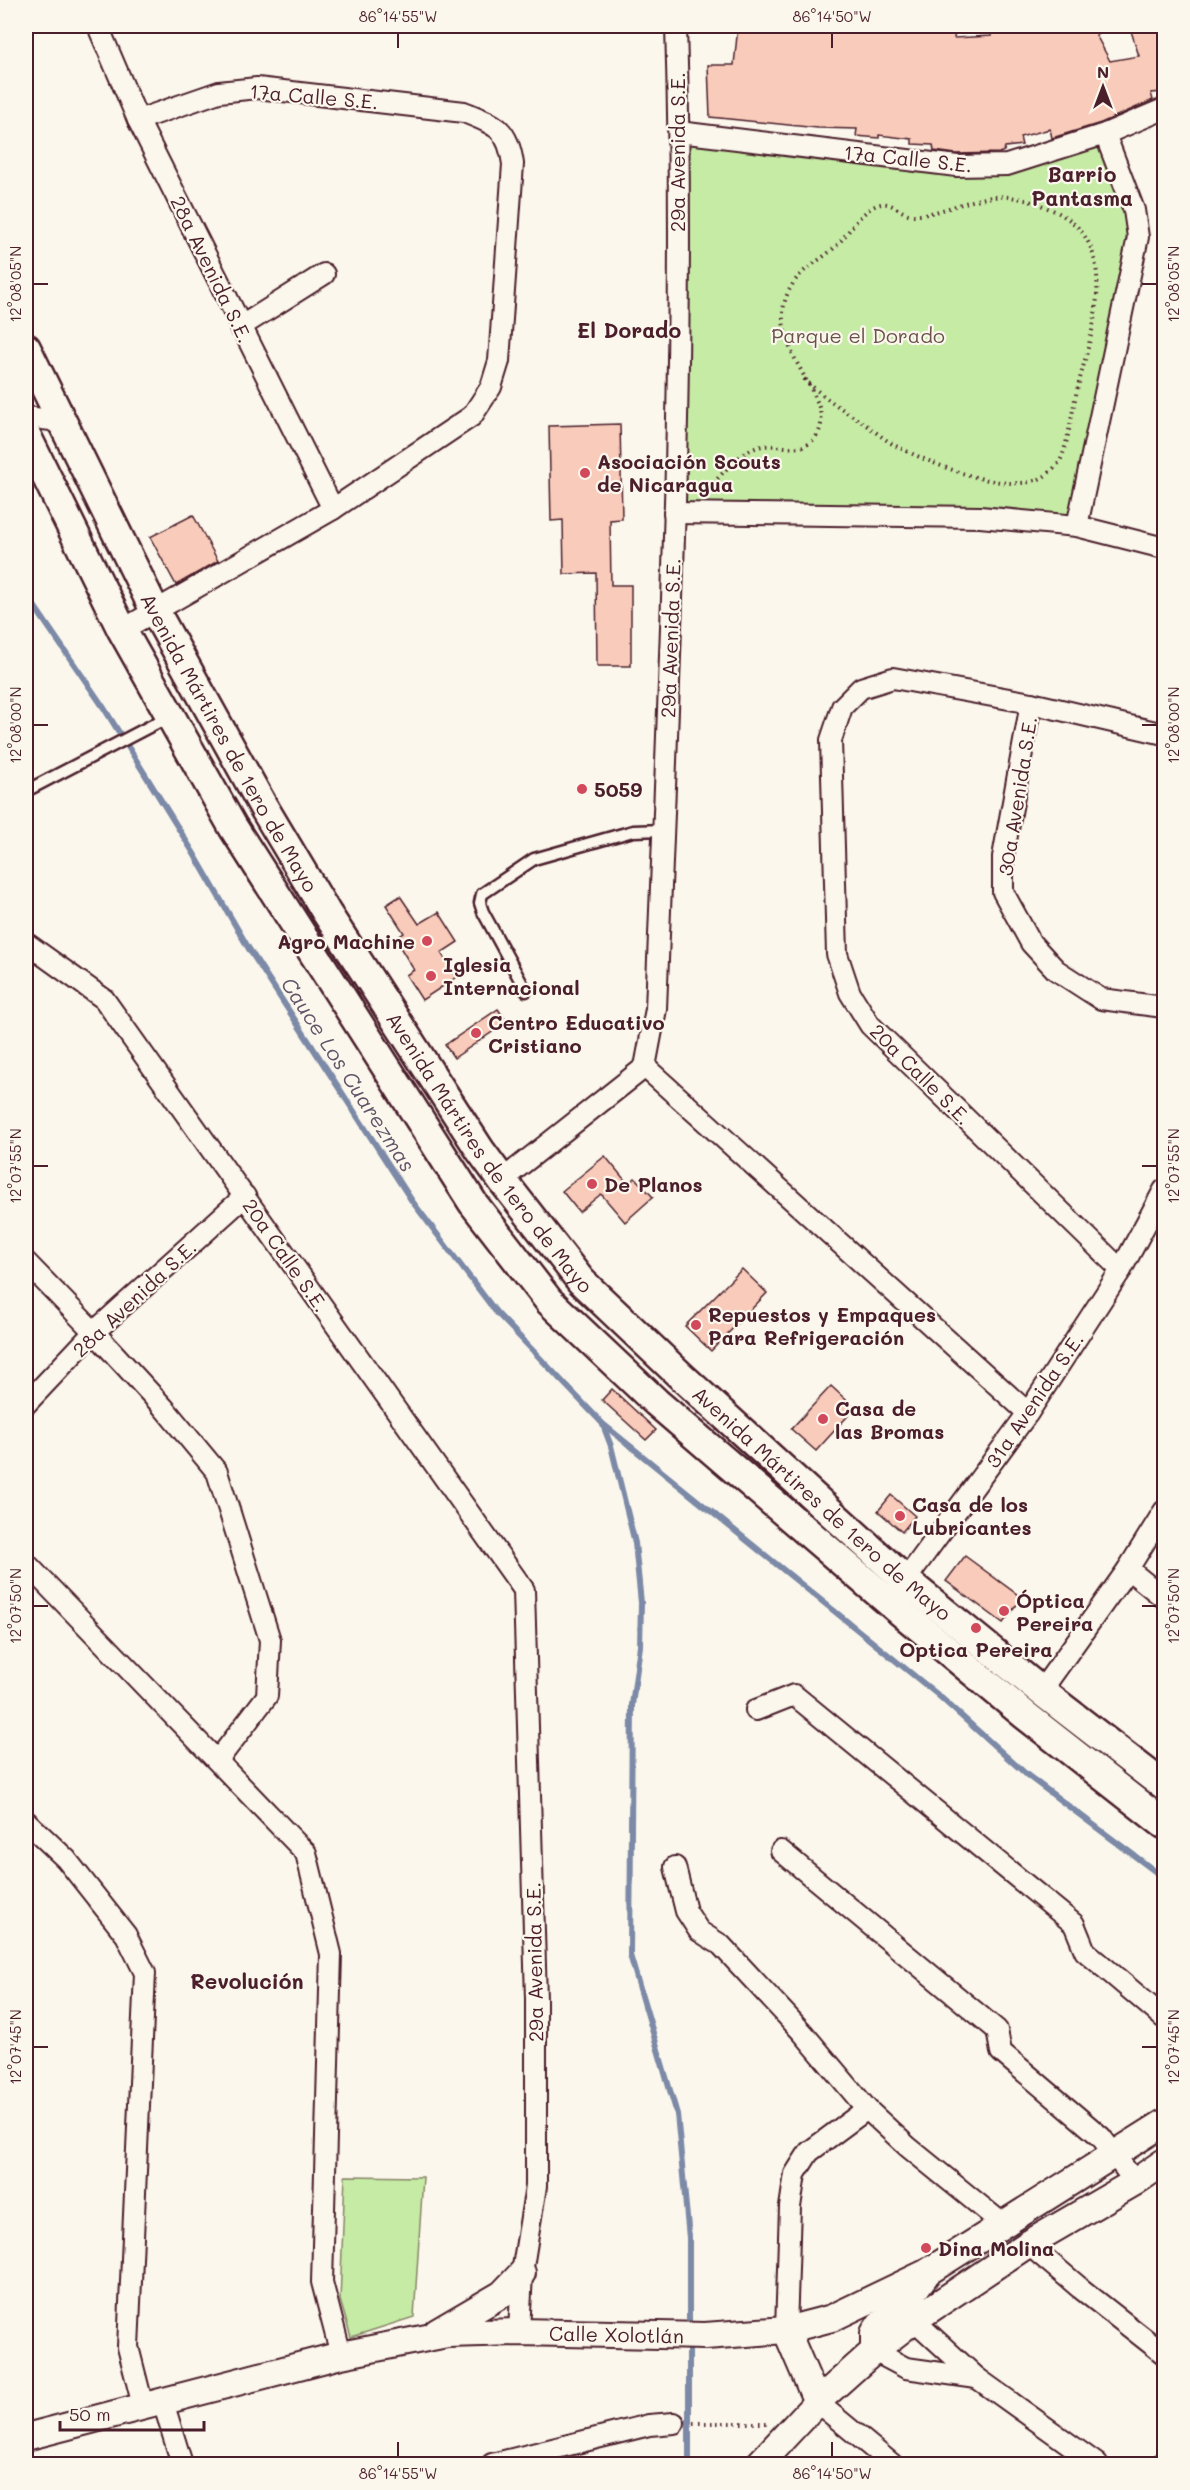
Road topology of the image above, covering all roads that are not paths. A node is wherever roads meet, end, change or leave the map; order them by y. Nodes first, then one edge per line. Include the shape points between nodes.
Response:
1 (100, 26) edge
2 (676, 26) edge
3 (1164, 109) edge
4 (138, 120) junction
5 (679, 132) junction
6 (1105, 134) junction
7 (324, 274) dead end
8 (240, 327) junction
9 (26, 348) edge
10 (26, 417) edge
11 (66, 428) junction
12 (26, 435) edge
13 (333, 509) junction
14 (674, 513) junction
15 (1077, 526) junction
16 (1164, 548) edge
17 (155, 611) junction
18 (122, 630) junction
19 (1031, 703) junction
20 (161, 721) junction
21 (1164, 734) edge
22 (26, 791) edge
23 (264, 808) junction
24 (233, 827) junction
25 (663, 830) junction
26 (26, 943) edge
27 (526, 991) dead end
28 (1164, 1007) edge
29 (645, 1067) junction
30 (501, 1180) junction
31 (1164, 1190) edge
32 (245, 1196) junction
33 (26, 1262) edge
34 (1121, 1270) junction
35 (94, 1332) junction
36 (26, 1404) edge
37 (1028, 1413) junction
38 (1164, 1511) edge
39 (26, 1563) edge
40 (1128, 1569) junction
41 (524, 1590) joint
42 (897, 1591) junction
43 (1164, 1598) edge
44 (1041, 1691) junction
45 (756, 1710) dead end
46 (218, 1760) junction
47 (1164, 1786) edge
48 (26, 1821) edge
49 (1164, 1824) edge
50 (781, 1851) dead end
51 (675, 1868) dead end
52 (1164, 2018) edge
53 (867, 2109) junction
54 (1164, 2123) edge
55 (1116, 2155) junction
56 (1154, 2174) edge
57 (1004, 2225) junction
58 (1028, 2244) junction
59 (522, 2273) junction
60 (926, 2273) junction
61 (914, 2320) junction
62 (786, 2330) junction
63 (519, 2332) junction
64 (426, 2338) junction
65 (939, 2340) junction
66 (874, 2351) junction
67 (1164, 2354) edge
68 (341, 2355) junction
69 (925, 2372) junction
70 (976, 2378) junction
71 (817, 2402) junction
72 (153, 2404) junction
73 (674, 2423) dead end
74 (26, 2436) edge
75 (182, 2464) edge
76 (492, 2464) edge
77 (759, 2464) edge
78 (892, 2464) edge
79 (1097, 2464) edge

1 - 4 street, 28a Avenida S.E.
2 - 5 street, 29a Avenida S.E.
3 - 6 street, 17a Calle S.E.
4 - 8 street, 28a Avenida S.E.
4 - 13 street, 17a Calle S.E. via 219,92 257,88 464,112 493,123 510,142 513,164 499,361 491,387 472,416
5 - 6 street, 17a Calle S.E. via 957,166 1007,165
5 - 14 street, 29a Avenida S.E.
6 - 15 street via 1134,210 1138,237
7 - 8 street
8 - 13 street, 28a Avenida S.E.
9 - 11 main road, Avenida Mártires de 1ero de Mayo
10 - 11 street via 51,420
11 - 17 main road, Avenida Mártires de 1ero de Mayo
12 - 18 main road, Avenida Mártires de 1ero de Mayo
13 - 17 street
14 - 15 street via 980,517
14 - 25 street, 29a Avenida S.E.
15 - 16 street
17 - 18 street
17 - 23 main road, Avenida Mártires de 1ero de Mayo
18 - 20 main road, Avenida Mártires de 1ero de Mayo
19 - 21 street
19 - 28 street, 30a Avenida S.E. via 1003,857 1003,892 1030,943 1056,970 1101,999
19 - 34 street, 20a Calle S.E. via 893,678 861,688 842,707 831,740 837,954 850,993 870,1025
20 - 22 lane
20 - 24 main road, Avenida Mártires de 1ero de Mayo
23 - 24 main road
23 - 30 main road, Avenida Mártires de 1ero de Mayo via 326,912
24 - 42 main road, Avenida Mártires de 1ero de Mayo via 473,1203 549,1301 656,1402
25 - 27 lane via 633,831 534,859 482,894 483,912
25 - 29 street, 29a Avenida S.E. via 656,1009
26 - 32 street, 20a Calle S.E. via 104,999
29 - 30 street
29 - 37 street
30 - 42 main road, Avenida Mártires de 1ero de Mayo via 581,1281
31 - 34 street, 31a Avenida S.E.
32 - 35 street, 28a Avenida S.E.
32 - 41 street, 20a Calle S.E.
33 - 35 street
34 - 37 street, 31a Avenida S.E.
35 - 36 street, 28a Avenida S.E.
35 - 46 street via 217,1472 270,1640 267,1695
37 - 42 street, 31a Avenida S.E.
38 - 40 street
39 - 46 street
40 - 43 street
40 - 44 street
41 - 59 street, 29a Avenida S.E. via 537,1999 536,2174
42 - 44 main road, Avenida Mártires de 1ero de Mayo
42 - 49 main road, Avenida Mártires de 1ero de Mayo via 1025,1715
44 - 47 main road, Avenida Mártires de 1ero de Mayo
45 - 52 street via 794,1695 1074,1924 1084,1951
46 - 68 street via 306,1853 331,1954 322,2282
48 - 72 street via 66,1859 113,1918 145,1973 128,2347
50 - 55 street via 998,2030 1001,2052 1101,2137
51 - 53 street via 686,1911 699,1931 721,1946 803,2033
53 - 57 street
53 - 62 street via 809,2152 795,2174 790,2206
54 - 55 street, Calle Xolotlán
55 - 56 street
55 - 57 street, Calle Xolotlán
56 - 58 street
57 - 60 street, Calle Xolotlán
58 - 61 street
58 - 67 street
59 - 63 street, 29a Avenida S.E.
59 - 64 street via 502,2294
60 - 62 street, Calle Xolotlán via 832,2318
60 - 66 street via 898,2312 879,2324 874,2333
61 - 65 street
61 - 66 street
62 - 63 street, Calle Xolotlán via 705,2336
62 - 71 street
63 - 64 street, Calle Xolotlán
64 - 68 street, Calle Xolotlán
65 - 69 street
65 - 70 street
66 - 69 street via 906,2368
66 - 71 street
68 - 72 street, Calle Xolotlán
69 - 70 street
70 - 79 street
71 - 77 street
71 - 78 street
72 - 74 street, Calle Xolotlán
72 - 75 street
73 - 76 street via 649,2425

